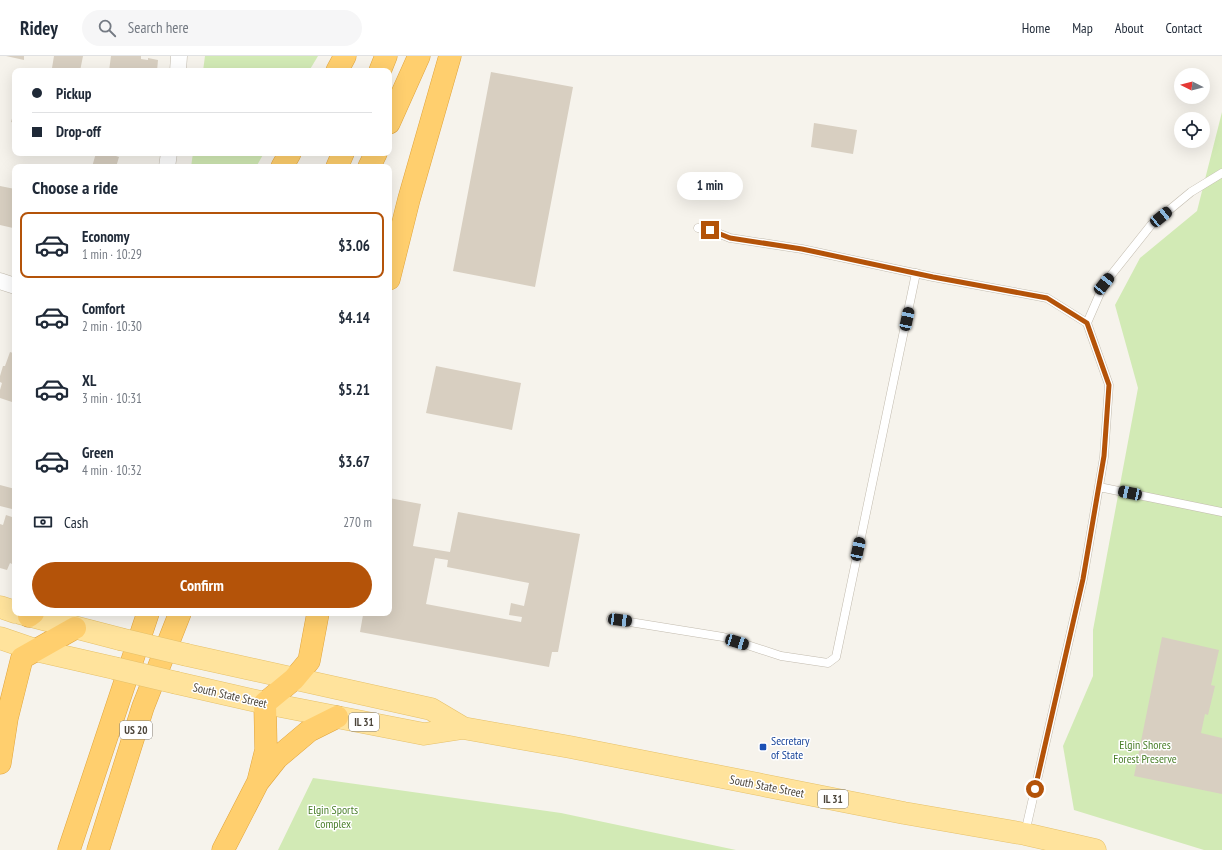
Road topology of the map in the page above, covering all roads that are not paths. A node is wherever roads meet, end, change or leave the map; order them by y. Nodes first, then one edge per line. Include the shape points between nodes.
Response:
1 (179, 56) edge
2 (345, 56) edge
3 (386, 56) edge
4 (419, 56) edge
5 (450, 56) edge
6 (178, 68) edge
7 (339, 68) edge
8 (381, 68) edge
9 (392, 116) edge
10 (1222, 173) edge
11 (698, 228) dead end
12 (392, 267) edge
13 (916, 274) junction
14 (0, 281) edge
15 (12, 285) edge
16 (1087, 323) junction
17 (1099, 487) junction
18 (1222, 512) edge
19 (0, 607) edge
20 (12, 610) edge
21 (35, 616) edge
22 (147, 616) edge
23 (179, 616) edge
24 (317, 616) edge
25 (611, 620) dead end
26 (75, 628) junction
27 (0, 638) edge
28 (35, 650) junction
29 (294, 679) junction
30 (265, 703) junction
31 (337, 717) junction
32 (463, 728) junction
33 (0, 763) edge
34 (258, 782) junction
35 (1025, 834) junction
36 (69, 850) edge
37 (98, 850) edge
38 (223, 850) edge
39 (1095, 850) edge

1 - 6 street
2 - 7 highway
3 - 8 highway
4 - 9 highway
5 - 12 highway
10 - 16 lane via 1191,192 1151,225 1104,284
11 - 13 lane via 730,238 802,249
13 - 16 lane via 1047,298
13 - 25 lane via 836,657 828,663 781,656 723,637
14 - 15 street
16 - 17 lane via 1109,385
17 - 18 lane
17 - 35 lane via 1083,579
19 - 20 main road, South State Street / IL 31
21 - 26 main road, South State Street / IL 31
22 - 36 highway, US 20
23 - 37 highway, US 20 via 143,707
24 - 29 highway via 309,661
26 - 28 highway
26 - 29 main road, South State Street / IL 31, bridge
27 - 28 main road, South State Street / IL 31
28 - 30 main road, South State Street / IL 31, bridge
28 - 33 highway via 22,658 6,718
29 - 30 highway
29 - 32 main road, South State Street / IL 31 via 431,709
30 - 31 main road, South State Street / IL 31
30 - 34 highway via 266,750
31 - 32 main road, South State Street / IL 31 via 424,734
31 - 34 highway via 309,731 277,758
32 - 35 main road, South State Street / IL 31
34 - 38 highway
35 - 39 main road, South State Street / IL 31

